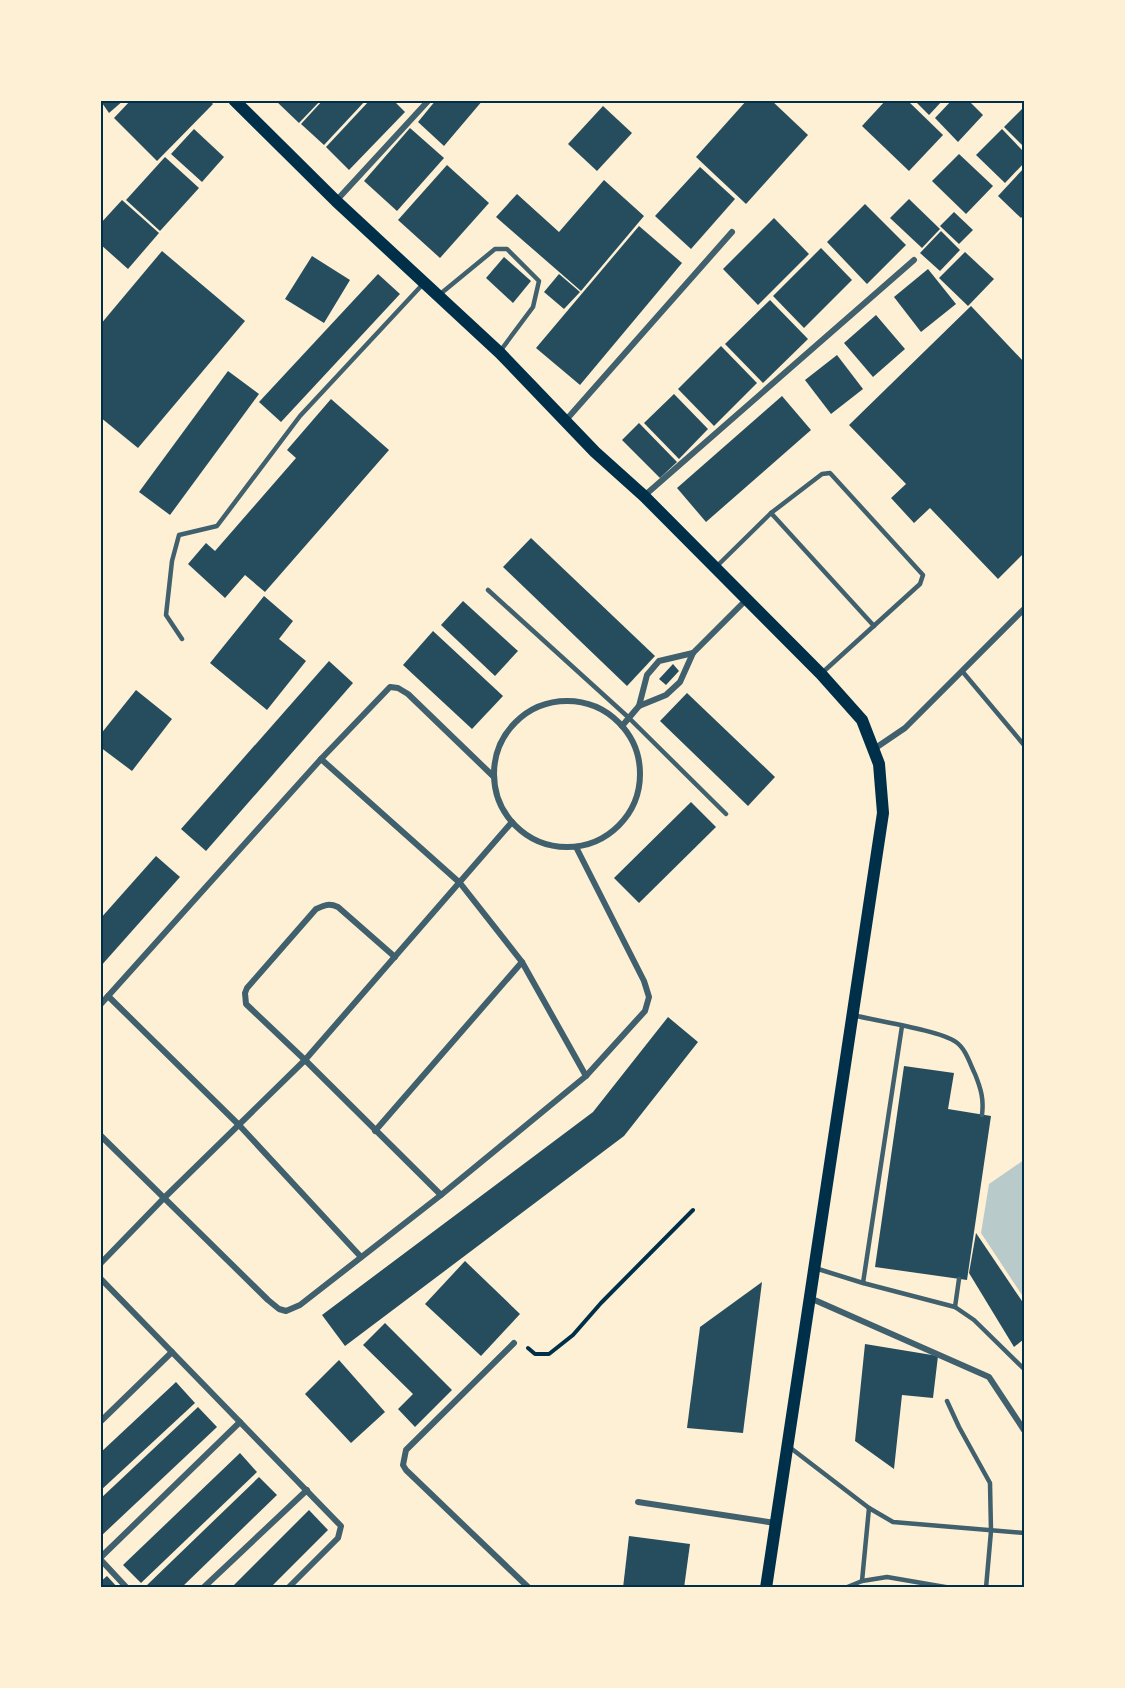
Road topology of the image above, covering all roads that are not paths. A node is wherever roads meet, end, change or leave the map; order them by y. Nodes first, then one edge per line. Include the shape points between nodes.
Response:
1 (234, 100) edge
2 (429, 100) edge
3 (336, 201) junction
4 (732, 232) dead end
5 (914, 260) dead end
6 (425, 282) junction
7 (439, 295) junction
8 (500, 352) junction
9 (566, 420) junction
10 (644, 496) junction
11 (771, 513) junction
12 (715, 568) junction
13 (488, 590) dead end
14 (747, 598) junction
15 (1024, 609) edge
16 (874, 626) junction
17 (182, 639) dead end
18 (693, 653) junction
19 (962, 671) junction
20 (820, 674) junction
21 (639, 706) junction
22 (628, 717) junction
23 (622, 726) junction
24 (1024, 746) edge
25 (873, 749) junction
26 (321, 759) junction
27 (494, 777) junction
28 (726, 814) dead end
29 (512, 822) junction
30 (576, 847) junction
31 (460, 883) junction
32 (395, 957) junction
33 (522, 962) junction
34 (108, 996) junction
35 (100, 1005) edge
36 (853, 1015) junction
37 (902, 1026) junction
38 (305, 1060) junction
39 (585, 1076) junction
40 (982, 1115) dead end
41 (239, 1125) junction
42 (375, 1131) junction
43 (100, 1135) edge
44 (441, 1195) junction
45 (164, 1198) junction
46 (361, 1257) junction
47 (100, 1264) edge
48 (815, 1268) junction
49 (100, 1278) edge
50 (959, 1279) dead end
51 (863, 1283) junction
52 (810, 1298) junction
53 (955, 1307) junction
54 (514, 1343) road end
55 (172, 1352) junction
56 (1024, 1369) edge
57 (947, 1401) dead end
58 (100, 1422) edge
59 (240, 1422) junction
60 (1024, 1430) edge
61 (786, 1444) junction
62 (307, 1490) junction
63 (638, 1502) dead end
64 (869, 1508) junction
65 (775, 1524) junction
66 (991, 1531) junction
67 (1024, 1533) edge
68 (100, 1558) edge
69 (862, 1581) junction
70 (127, 1587) edge
71 (203, 1587) edge
72 (288, 1587) edge
73 (529, 1587) edge
74 (766, 1587) edge
75 (845, 1587) edge
76 (951, 1587) edge
77 (986, 1587) edge

1 - 3 main road
2 - 3 street
3 - 6 main road
4 - 9 street
5 - 10 street
6 - 7 main road
6 - 17 lane via 300,416 217,526 179,535 166,615
7 - 8 main road
7 - 8 lane via 495,249 507,249 539,281 533,308
8 - 9 main road
9 - 10 main road
10 - 12 main road
11 - 12 lane
11 - 16 lane
11 - 16 lane via 822,474 830,473 923,575 920,584
12 - 14 main road
13 - 22 lane
14 - 18 street
14 - 20 main road
15 - 19 street
16 - 20 lane
18 - 21 street via 680,682 666,695
18 - 21 street via 659,661 647,675
19 - 24 lane
19 - 25 street via 905,728
20 - 25 main road via 862,720
21 - 22 street
22 - 23 street
22 - 28 lane
23 - 27 street via 605,711 580,702 554,702 530,711 510,728 497,751
23 - 30 street via 635,748 638,792 615,829 597,841
25 - 36 main road via 879,764 883,813
26 - 27 street via 390,687 408,694
26 - 31 street
26 - 34 street
27 - 29 street via 499,801
29 - 30 street via 530,838 552,846
29 - 31 street
30 - 39 street via 649,997 639,1019
31 - 32 street
31 - 33 street
32 - 38 street
32 - 38 street via 338,907 332,904 316,909 245,993 246,1004
33 - 39 street
33 - 42 street
34 - 35 street
34 - 41 street
36 - 37 lane
36 - 48 main road
37 - 40 lane via 956,1043 965,1053 984,1100
37 - 51 lane
38 - 41 street
38 - 42 street
39 - 44 street
41 - 45 street
41 - 46 street
42 - 44 street
43 - 45 street
44 - 46 street
45 - 46 street via 279,1309 286,1311 300,1305
45 - 47 street
48 - 51 lane
48 - 52 main road
49 - 55 street
50 - 53 lane
51 - 53 lane
52 - 60 street via 989,1377
52 - 61 main road
53 - 56 lane via 974,1320
54 - 73 street via 406,1450 403,1465
55 - 58 street
55 - 59 street
57 - 66 lane via 990,1483
59 - 62 street
59 - 68 street
61 - 64 lane
61 - 65 main road
62 - 71 street
62 - 72 street via 341,1526 338,1538
63 - 65 street
64 - 66 lane via 893,1522
64 - 69 lane
65 - 74 main road
66 - 67 lane
66 - 77 lane
68 - 70 street
69 - 75 lane
69 - 76 lane via 887,1576

